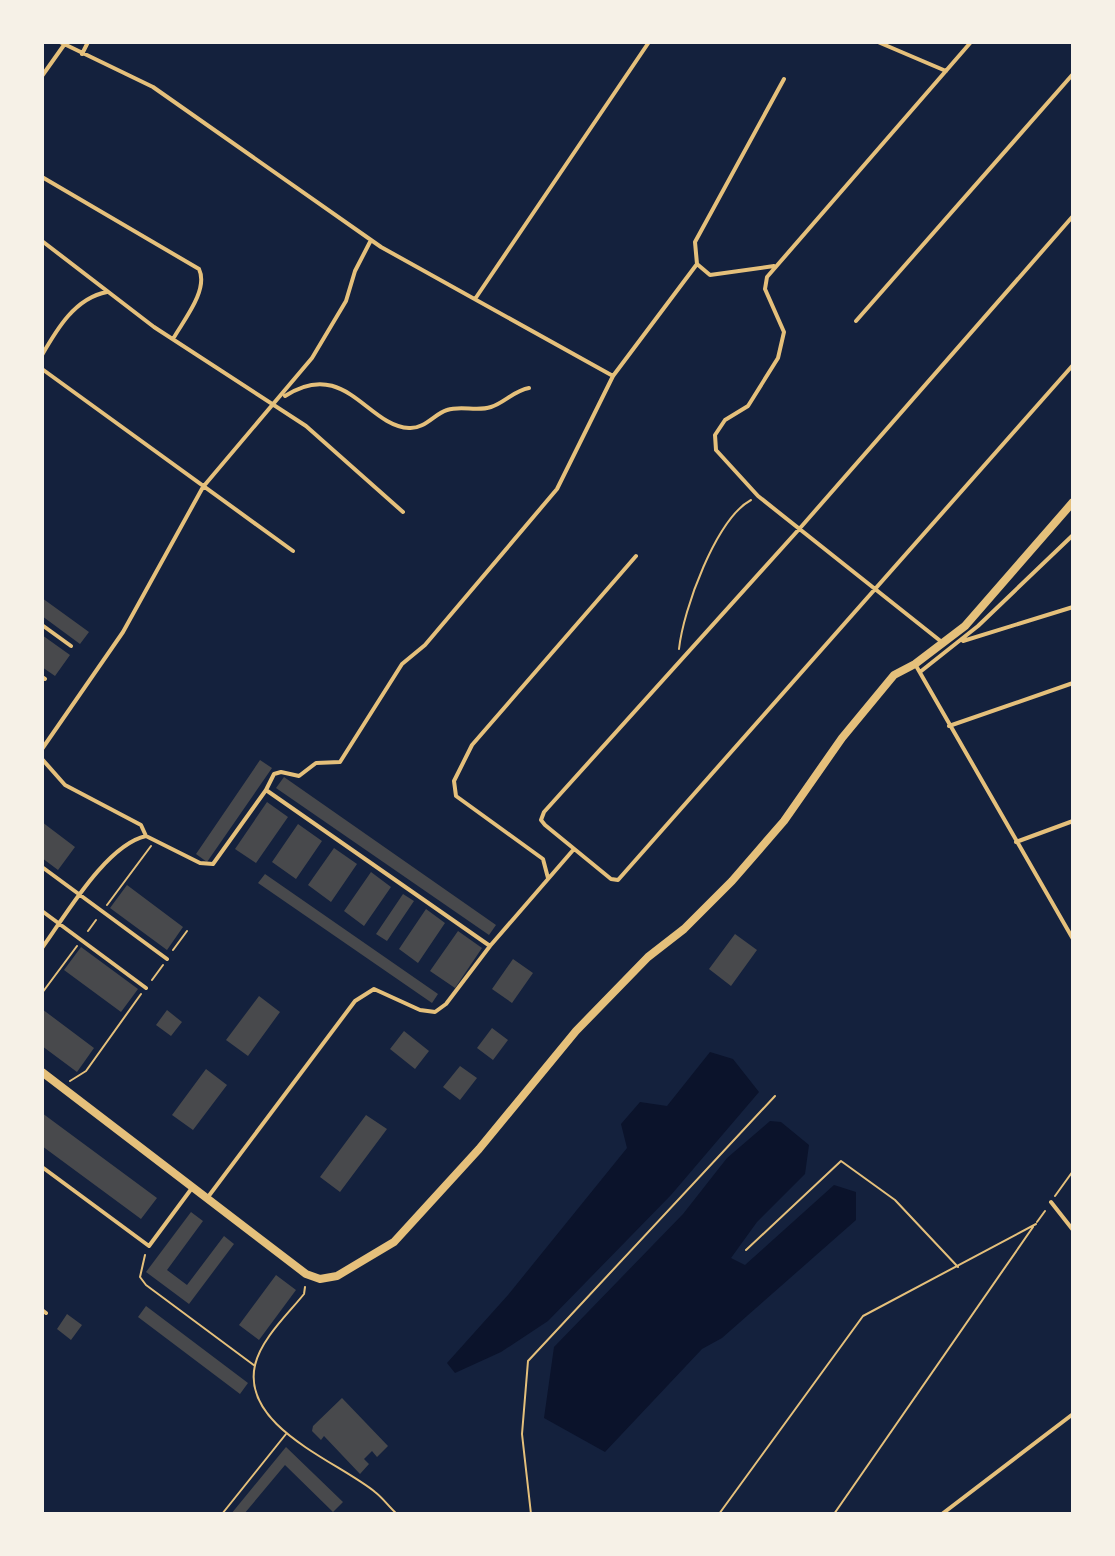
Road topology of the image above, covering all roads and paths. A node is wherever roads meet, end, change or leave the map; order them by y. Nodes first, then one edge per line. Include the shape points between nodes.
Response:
1 (88, 42) edge
2 (649, 42) edge
3 (878, 42) edge
4 (971, 42) edge
5 (62, 44) edge
6 (82, 54) junction
7 (946, 71) junction
8 (1073, 74) edge
9 (42, 76) edge
10 (784, 79) dead end
11 (42, 177) edge
12 (1073, 216) edge
13 (371, 240) junction
14 (42, 241) edge
15 (697, 264) junction
16 (774, 266) junction
17 (107, 291) junction
18 (475, 299) junction
19 (856, 321) dead end
20 (173, 339) junction
21 (42, 355) edge
22 (1073, 365) edge
23 (42, 369) edge
24 (613, 376) junction
25 (529, 388) dead end
26 (280, 399) junction
27 (275, 404) junction
28 (203, 487) junction
29 (764, 501) junction
30 (1073, 502) edge
31 (403, 512) dead end
32 (801, 527) junction
33 (1073, 535) edge
34 (293, 551) dead end
35 (636, 556) dead end
36 (874, 591) junction
37 (1073, 607) edge
38 (42, 625) edge
39 (943, 643) junction
40 (957, 643) junction
41 (71, 646) dead end
42 (917, 668) junction
43 (671, 673) junction
44 (1073, 683) edge
45 (949, 726) junction
46 (42, 749) edge
47 (42, 759) edge
48 (266, 790) junction
49 (1073, 821) edge
50 (146, 836) junction
51 (1016, 842) junction
52 (574, 849) junction
53 (42, 867) edge
54 (547, 881) junction
55 (81, 895) junction
56 (42, 911) edge
57 (59, 924) junction
58 (187, 931) dead end
59 (1073, 939) edge
60 (490, 946) junction
61 (42, 948) edge
62 (167, 959) junction
63 (146, 988) junction
64 (42, 1072) edge
65 (62, 1086) junction
66 (775, 1096) dead end
67 (42, 1167) edge
68 (1073, 1171) edge
69 (194, 1187) junction
70 (208, 1197) junction
71 (1051, 1202) junction
72 (1036, 1224) junction
73 (1073, 1230) edge
74 (149, 1246) junction
75 (746, 1250) dead end
76 (959, 1268) junction
77 (306, 1274) junction
78 (255, 1366) junction
79 (1073, 1414) edge
80 (287, 1433) junction
81 (222, 1514) edge
82 (397, 1514) edge
83 (531, 1514) edge
84 (719, 1514) edge
85 (834, 1514) edge
86 (942, 1514) edge

1 - 6 lane
2 - 18 lane
3 - 7 lane
4 - 7 lane
5 - 6 lane
5 - 9 lane
6 - 13 lane via 153,87
7 - 16 lane
8 - 19 lane
10 - 15 lane via 695,242
11 - 20 lane via 199,269 201,287
12 - 32 lane
13 - 18 lane
13 - 26 lane via 346,301
14 - 17 lane
15 - 16 lane via 710,275
15 - 24 lane
16 - 29 lane via 765,289 784,332 778,358 748,406 725,420 715,435 716,450
17 - 20 lane
17 - 21 lane via 81,303
18 - 24 lane
20 - 27 lane
22 - 36 lane
23 - 28 lane
24 - 48 lane via 557,489 425,645 402,664 340,762 316,763 299,776 274,774
25 - 26 lane via 492,407 443,410 410,429 333,386 294,389
26 - 27 lane
27 - 28 lane
27 - 31 lane
28 - 34 lane
28 - 46 lane via 123,632
29 - 32 lane
29 - 43 path via 746,502 708,556 684,615
30 - 39 street via 965,626
32 - 36 lane
32 - 43 lane
33 - 40 lane
35 - 54 lane via 472,745 454,781 456,796 543,859
36 - 39 lane
36 - 52 lane via 618,880
37 - 40 lane
38 - 41 lane
39 - 42 street
40 - 42 lane
42 - 45 lane
42 - 77 street via 894,675 732,881 576,1031 394,1242 337,1276 320,1279
43 - 52 lane via 544,812 545,825
44 - 45 lane
45 - 51 lane
47 - 50 lane via 65,785 141,825
48 - 50 lane via 213,864 200,863
48 - 60 lane
49 - 51 lane
50 - 55 lane via 127,843
51 - 59 lane
52 - 54 lane
53 - 55 lane
54 - 60 lane
55 - 57 lane
55 - 62 lane
56 - 57 lane
57 - 61 lane
57 - 63 lane
58 - 62 path
60 - 70 lane via 435,1012 374,989 355,1001
62 - 63 path
63 - 65 path via 86,1071
64 - 65 street
65 - 69 street
66 - 83 path via 528,1361 522,1434
67 - 74 lane
68 - 71 path
69 - 70 street
69 - 74 lane
70 - 77 street
71 - 72 path
71 - 73 lane
72 - 76 path
72 - 85 path
74 - 78 path via 141,1264 146,1285
75 - 76 path via 841,1161 895,1200
76 - 84 path via 863,1316
77 - 78 path via 304,1294 260,1351
78 - 80 path via 258,1399
79 - 86 lane
80 - 81 path
80 - 82 path via 375,1492

